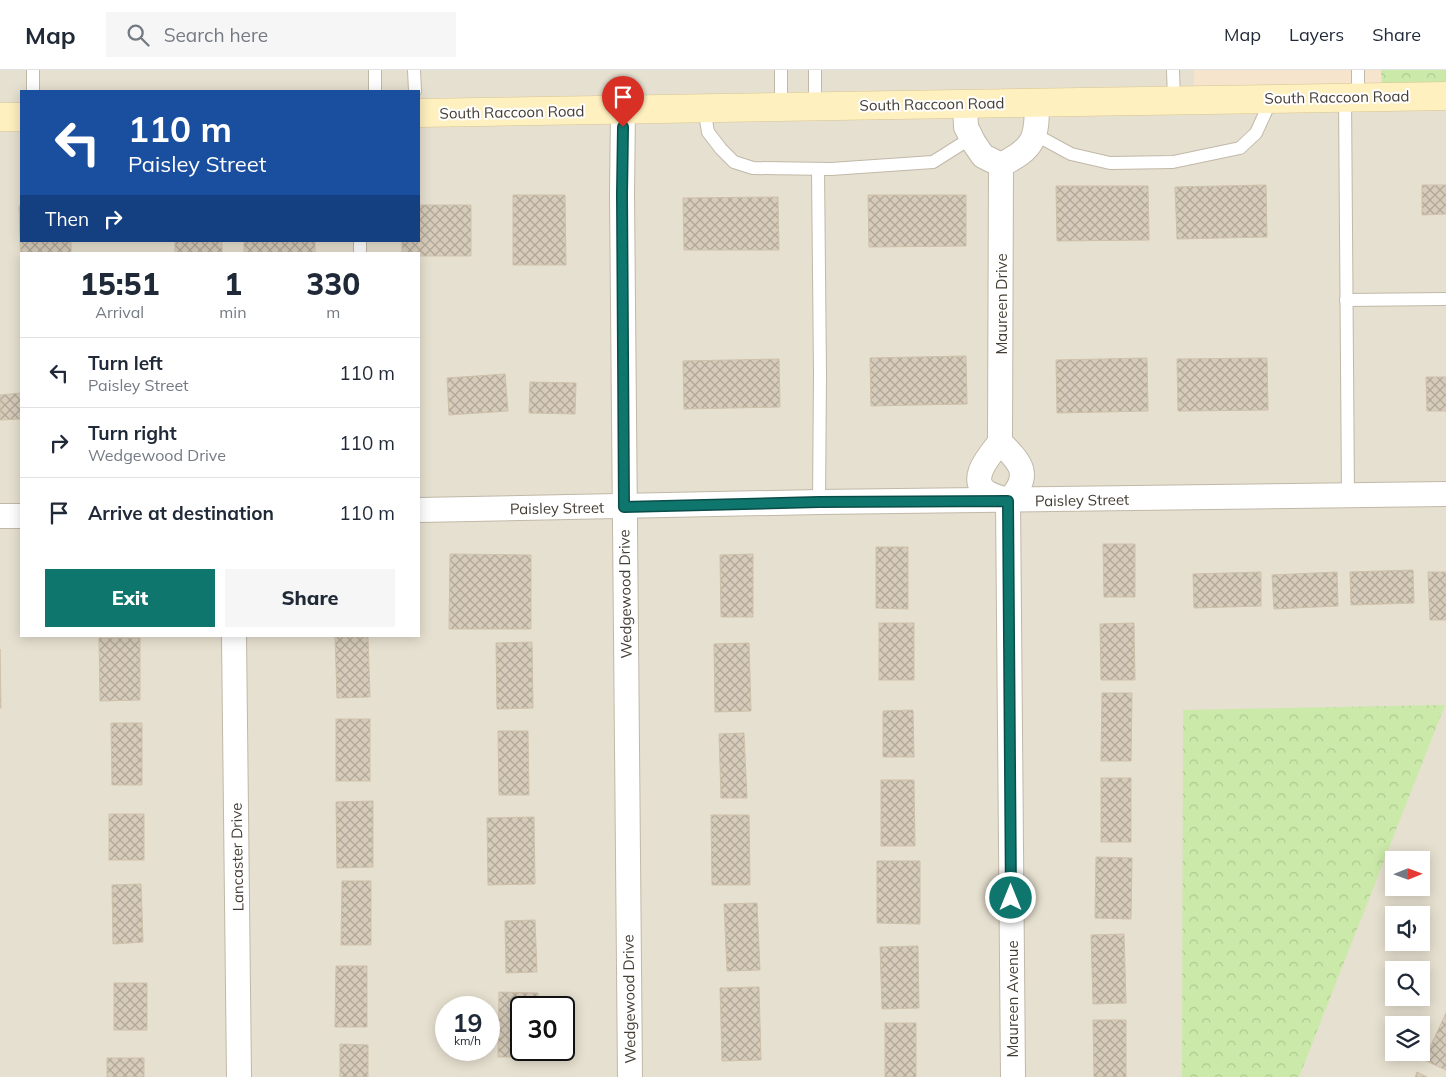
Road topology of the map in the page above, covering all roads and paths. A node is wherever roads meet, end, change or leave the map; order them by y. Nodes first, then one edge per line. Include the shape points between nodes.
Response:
1 (33, 70) edge
2 (375, 70) edge
3 (414, 70) edge
4 (781, 70) edge
5 (815, 70) edge
6 (1173, 70) edge
7 (1358, 70) edge
8 (33, 90) edge
9 (375, 90) edge
10 (414, 90) edge
11 (1446, 96) edge
12 (1352, 97) junction
13 (1272, 98) junction
14 (1174, 100) junction
15 (1037, 102) junction
16 (965, 103) junction
17 (815, 106) junction
18 (782, 107) junction
19 (704, 108) junction
20 (623, 110) junction
21 (420, 113) edge
22 (0, 117) edge
23 (20, 117) edge
24 (1036, 135) junction
25 (971, 138) junction
26 (1001, 165) junction
27 (818, 169) junction
28 (1446, 299) edge
29 (1346, 300) junction
30 (1000, 442) junction
31 (1446, 494) edge
32 (1348, 496) junction
33 (1008, 501) junction
34 (819, 502) junction
35 (624, 507) junction
36 (420, 510) edge
37 (0, 516) edge
38 (20, 516) edge
39 (234, 637) edge
40 (238, 1077) edge
41 (630, 1077) edge
42 (1013, 1077) edge

1 - 8 lane
2 - 9 lane
3 - 10 lane
4 - 18 lane
5 - 17 lane
6 - 14 lane
7 - 12 lane
11 - 12 street, South Raccoon Road
12 - 13 street, South Raccoon Road
12 - 29 lane
13 - 14 street, South Raccoon Road
13 - 24 lane via 1256,133 1240,148 1173,162 1110,163 1071,154
14 - 15 street, South Raccoon Road
15 - 16 street, South Raccoon Road
15 - 24 street
16 - 17 street, South Raccoon Road
16 - 25 street via 966,127
17 - 18 street, South Raccoon Road
18 - 19 street, South Raccoon Road
19 - 20 street, South Raccoon Road
19 - 27 lane via 708,132 734,162 752,168
20 - 21 street, South Raccoon Road
20 - 35 street, Wedgewood Drive
22 - 23 street
24 - 26 street via 1017,157
25 - 26 street via 983,156
25 - 27 lane via 933,162
26 - 30 street, Maureen Drive
27 - 34 lane
28 - 29 lane
29 - 32 lane
30 - 33 street via 1018,460 1022,472 1018,491
30 - 33 street via 982,465 980,486
31 - 32 street, Paisley Street
32 - 33 street, Paisley Street
33 - 34 street, Paisley Street
33 - 42 street, Maureen Avenue
34 - 35 street, Paisley Street
35 - 36 street, Paisley Street
35 - 41 street, Wedgewood Drive
37 - 38 street
39 - 40 street, Lancaster Drive

